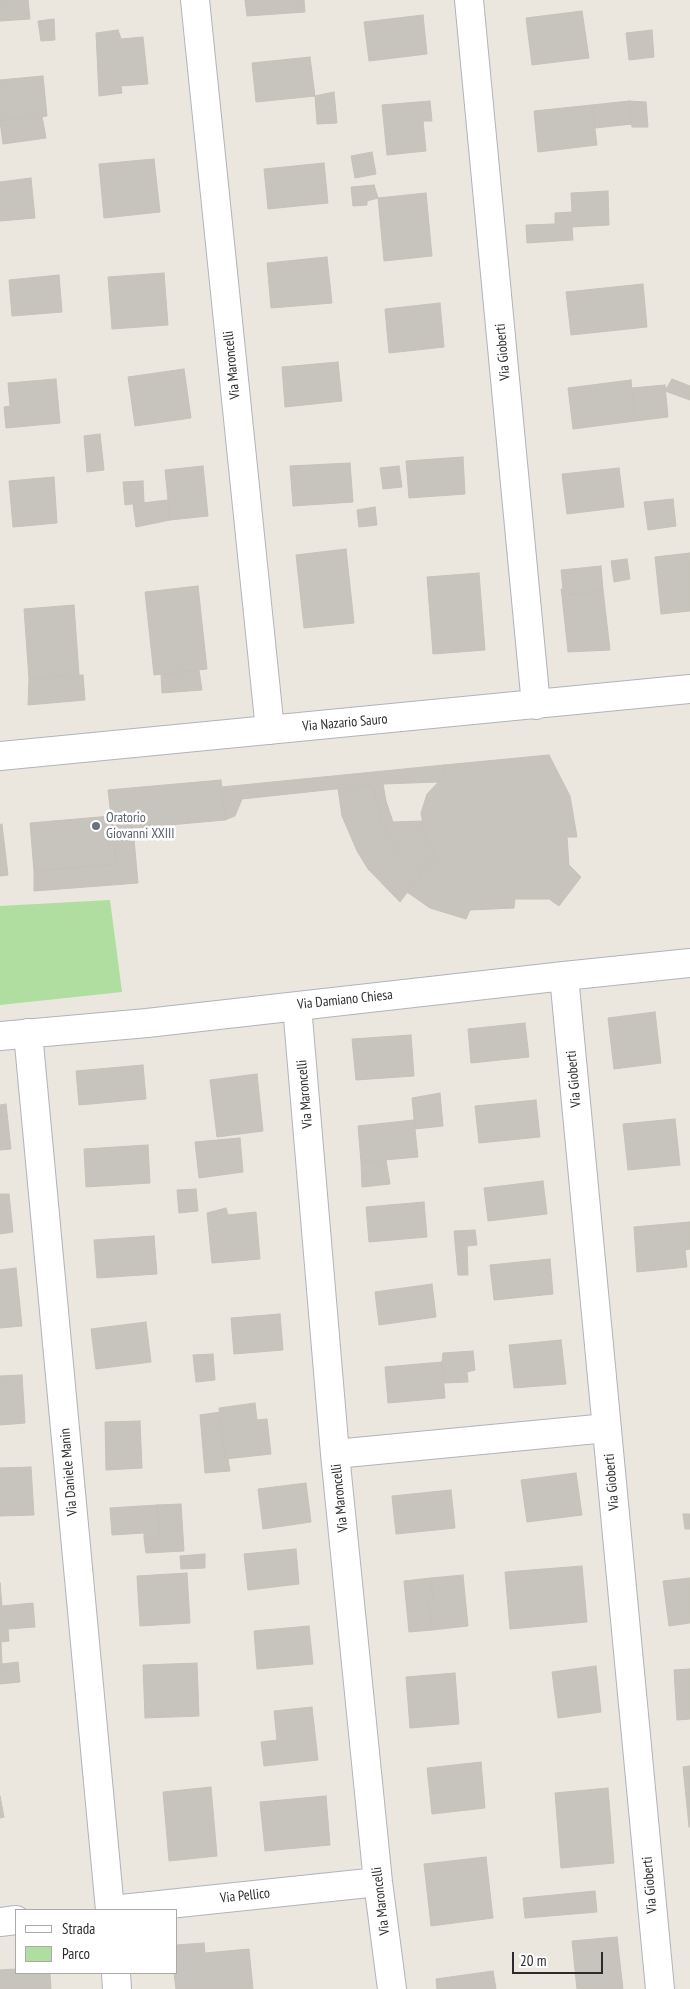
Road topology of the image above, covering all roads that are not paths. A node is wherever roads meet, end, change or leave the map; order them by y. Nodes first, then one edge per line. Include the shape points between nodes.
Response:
1 (195, 0) edge
2 (469, 0) edge
3 (690, 689) edge
4 (536, 705) junction
5 (270, 730) junction
6 (0, 756) edge
7 (690, 963) edge
8 (564, 976) junction
9 (297, 1006) junction
10 (28, 1033) junction
11 (0, 1036) edge
12 (607, 1428) junction
13 (335, 1454) junction
14 (378, 1882) junction
15 (111, 1909) edge
16 (121, 1909) edge
17 (15, 1920) edge
18 (0, 1922) edge
19 (116, 1974) edge
20 (117, 1989) edge
21 (392, 1989) edge
22 (660, 1989) edge

1 - 5 street, Via Maroncelli
2 - 4 street, Via Gioberti
3 - 4 street, Via Nazario Sauro
4 - 5 street, Via Nazario Sauro
5 - 6 street, Via Nazario Sauro
7 - 8 street, Via Damiano Chiesa
8 - 9 street, Via Damiano Chiesa
8 - 12 street, Via Gioberti
9 - 10 street, Via Damiano Chiesa
9 - 13 street, Via Maroncelli
10 - 11 street, Via Damiano Chiesa
10 - 15 street, Via Daniele Manin
12 - 13 street
12 - 22 street, Via Gioberti
13 - 14 street, Via Maroncelli
14 - 16 street, Via Pellico
14 - 21 street, Via Maroncelli
17 - 18 street
19 - 20 street

